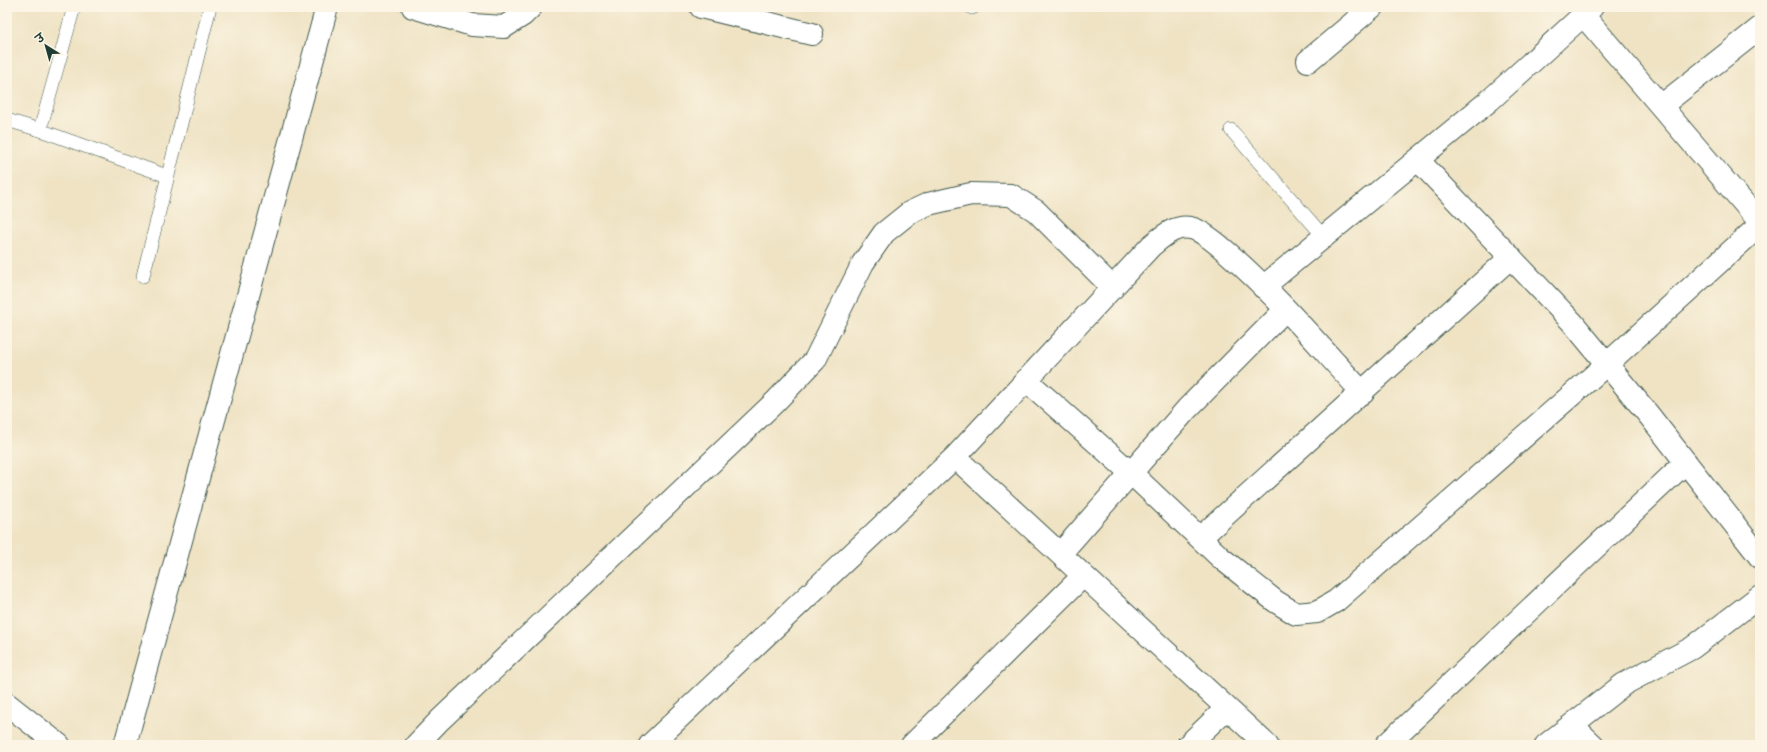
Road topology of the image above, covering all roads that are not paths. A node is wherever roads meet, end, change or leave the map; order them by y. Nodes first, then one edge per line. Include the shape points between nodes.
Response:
1 (74, 7) edge
2 (210, 7) edge
3 (327, 7) edge
4 (414, 7) edge
5 (531, 7) edge
6 (701, 7) edge
7 (1372, 7) edge
8 (1588, 11) edge
9 (1760, 28) edge
10 (812, 34) dead end
11 (1308, 61) dead end
12 (1660, 106) junction
13 (7, 120) edge
14 (40, 130) junction
15 (1231, 130) dead end
16 (1418, 160) junction
17 (167, 176) junction
18 (1760, 222) edge
19 (1760, 225) edge
20 (1324, 237) junction
21 (1511, 257) junction
22 (143, 276) dead end
23 (1263, 287) junction
24 (1112, 288) junction
25 (1285, 310) junction
26 (1607, 364) junction
27 (1026, 380) junction
28 (1363, 392) junction
29 (955, 457) junction
30 (1686, 462) junction
31 (1131, 473) junction
32 (1200, 538) junction
33 (1060, 554) junction
34 (1760, 557) edge
35 (1083, 576) junction
36 (1760, 596) edge
37 (7, 704) edge
38 (1227, 708) junction
39 (1572, 725) junction
40 (59, 745) edge
41 (125, 745) edge
42 (416, 745) edge
43 (650, 745) edge
44 (912, 745) edge
45 (1188, 745) edge
46 (1267, 745) edge
47 (1386, 745) edge
48 (1546, 745) edge
49 (1593, 745) edge

1 - 14 lane
2 - 17 lane
3 - 41 street
4 - 5 street via 472,25 504,27
6 - 10 street
7 - 11 street
8 - 12 street
8 - 16 street via 1490,100
9 - 12 street
12 - 18 street
13 - 14 lane
14 - 17 lane
15 - 20 lane
16 - 20 street
16 - 21 street
17 - 22 lane
19 - 26 street
20 - 23 street
21 - 26 street
21 - 28 street
23 - 24 street via 1218,245 1194,229 1179,228 1156,242
23 - 25 street
24 - 27 street
24 - 42 street via 1036,210 1011,195 971,194 928,204 909,213 884,233 863,263 815,360 775,402
25 - 28 street
25 - 31 street via 1187,409
26 - 30 street
26 - 32 street via 1336,601 1317,612 1296,614 1275,601
27 - 29 street
27 - 31 street
28 - 32 street
29 - 33 street
29 - 43 street
30 - 34 street
30 - 47 street
31 - 32 street
31 - 33 street
33 - 35 street
35 - 38 street
35 - 44 street
36 - 39 street via 1692,648 1624,684
37 - 40 street
38 - 45 street
38 - 46 street
39 - 48 street
39 - 49 street

